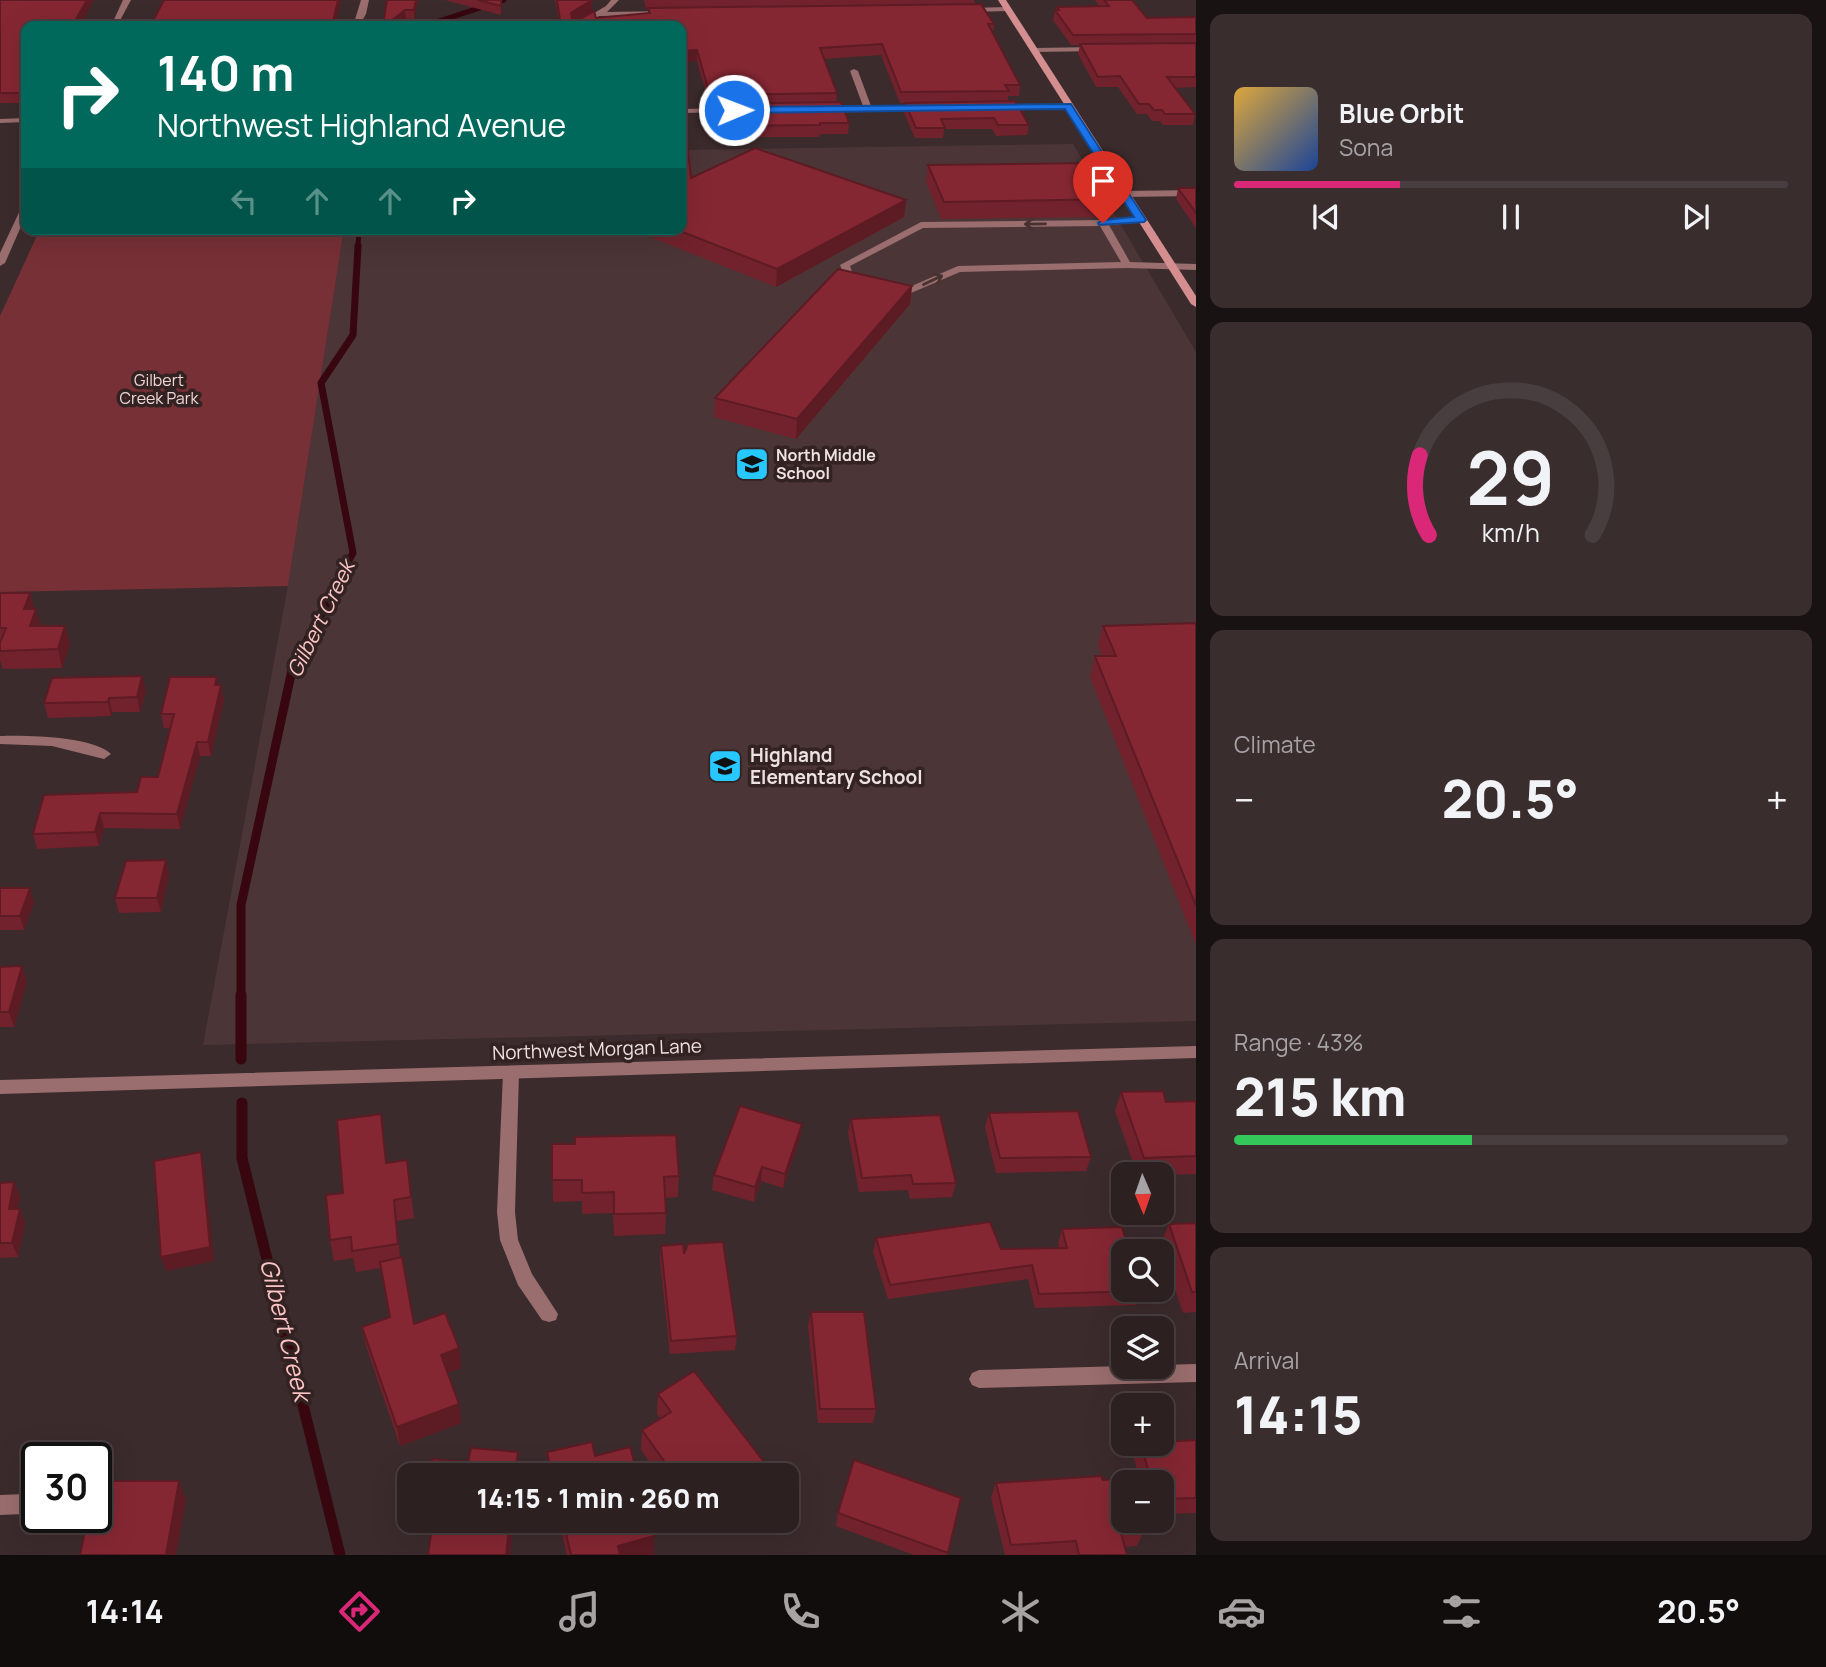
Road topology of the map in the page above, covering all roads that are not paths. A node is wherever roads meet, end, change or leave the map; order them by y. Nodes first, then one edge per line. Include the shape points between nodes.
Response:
1 (127, 0) edge
2 (365, 0) edge
3 (615, 0) edge
4 (1002, 0) edge
5 (1007, 9) junction
6 (961, 10) edge
7 (676, 13) edge
8 (599, 14) junction
9 (116, 21) edge
10 (358, 21) edge
11 (586, 21) edge
12 (1106, 49) edge
13 (1035, 50) junction
14 (854, 71) dead end
15 (1068, 106) junction
16 (937, 107) edge
17 (992, 107) edge
18 (868, 108) junction
19 (814, 109) edge
20 (748, 110) edge
21 (686, 111) edge
22 (21, 120) edge
23 (0, 121) edge
24 (1196, 193) edge
25 (1124, 194) junction
26 (21, 217) edge
27 (1141, 220) junction
28 (1103, 223) junction
29 (0, 263) edge
30 (1127, 265) junction
31 (1196, 267) edge
32 (1172, 268) junction
33 (866, 286) edge
34 (886, 291) edge
35 (1196, 304) edge
36 (0, 740) edge
37 (104, 754) dead end
38 (1196, 1052) edge
39 (511, 1073) junction
40 (0, 1087) edge
41 (550, 1314) dead end
42 (1196, 1373) edge
43 (979, 1379) dead end
44 (21, 1504) edge
45 (0, 1505) edge

1 - 9 street
2 - 10 street
3 - 8 street
4 - 5 main road
5 - 6 street
5 - 13 main road
7 - 8 street
8 - 11 street
12 - 13 street
13 - 15 main road
14 - 18 street
15 - 17 street
15 - 25 main road
16 - 18 street
18 - 19 street
20 - 21 street
22 - 23 street
24 - 25 street
25 - 27 main road
26 - 29 street
27 - 28 street
27 - 32 main road
28 - 30 street
28 -> 33 street via 921,225 845,265 849,277
30 - 32 street
34 -> 30 street via 908,291 958,269
31 - 32 street
32 - 35 main road
36 - 37 street via 73,743
38 - 39 street, Northwest Morgan Lane
39 - 40 street, Northwest Morgan Lane
39 - 41 street via 509,1240 525,1279
42 - 43 street
44 - 45 street

